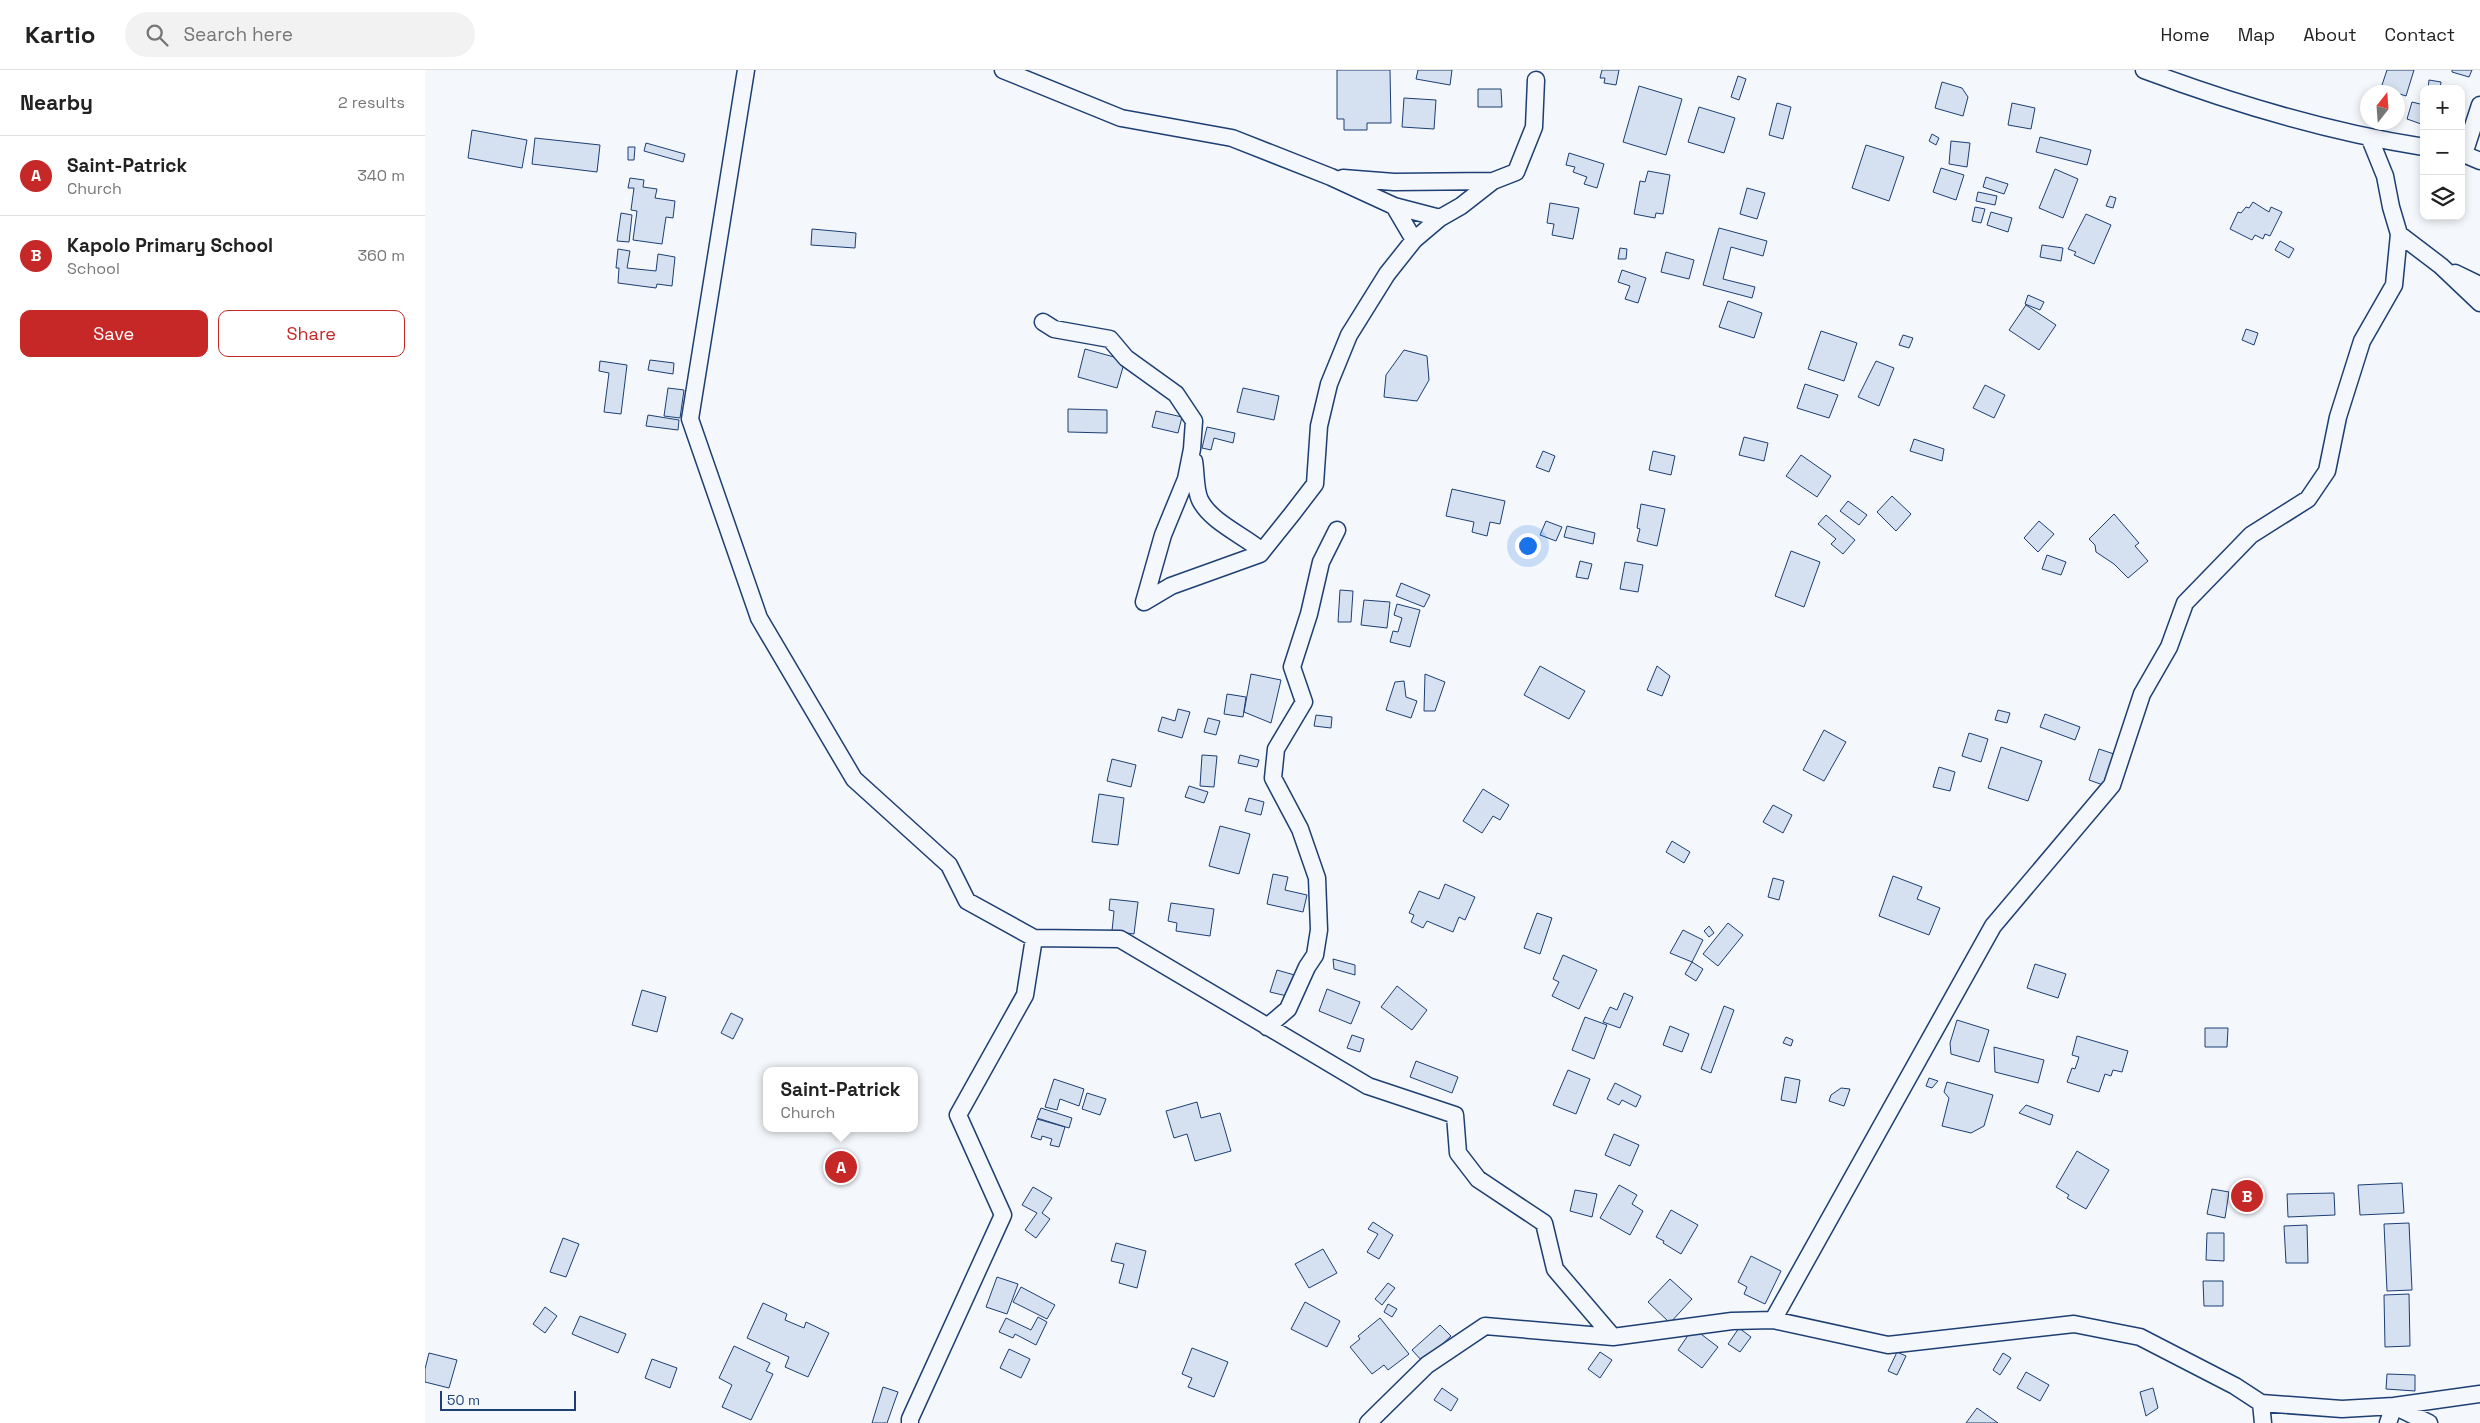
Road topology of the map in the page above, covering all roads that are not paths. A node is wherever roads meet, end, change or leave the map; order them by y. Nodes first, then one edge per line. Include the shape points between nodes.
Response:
1 (746, 70) edge
2 (1003, 70) edge
3 (2144, 70) edge
4 (1535, 80) dead end
5 (2480, 105) edge
6 (2370, 138) junction
7 (2420, 146) edge
8 (2465, 148) edge
9 (2465, 155) edge
10 (2480, 161) edge
11 (1331, 177) junction
12 (1493, 181) junction
13 (1394, 206) junction
14 (1440, 218) junction
15 (2399, 234) junction
16 (1414, 240) junction
17 (2441, 266) junction
18 (2480, 285) edge
19 (2480, 303) edge
20 (1043, 322) dead end
21 (1192, 449) junction
22 (1337, 530) dead end
23 (1263, 551) junction
24 (1034, 938) junction
25 (1267, 1026) junction
26 (1773, 1320) junction
27 (1613, 1337) junction
28 (2480, 1394) edge
29 (2261, 1403) junction
30 (2394, 1406) junction
31 (910, 1423) edge
32 (1368, 1423) edge
33 (2263, 1423) edge
34 (2388, 1423) edge
35 (2429, 1423) edge

1 - 24 street via 690,419 759,618 854,779 949,865 967,901
2 - 11 street via 1121,118 1232,138
3 - 6 street via 2280,117
4 - 12 street via 1534,127 1516,172
5 - 8 street
6 - 7 street
6 - 15 street via 2385,176
9 - 10 street
11 - 12 street via 1394,182
11 - 13 street
12 - 14 street
13 - 14 street
13 - 16 street
14 - 16 street
15 - 17 street
15 - 26 street via 2393,285 2362,341 2338,417 2327,471 2308,499 2251,535 2185,603 2169,647 2142,694 2112,786 1993,926
16 - 23 street via 1387,274 1349,335 1319,426 1315,484
17 - 18 street
17 - 19 street
20 - 21 street via 1054,329 1110,339 1126,358 1176,394 1194,421
21 - 23 street via 1199,499 1217,520
21 - 23 street via 1186,478 1173,505 1144,602 1171,586 1226,568
22 - 25 street via 1321,562 1292,667 1304,702 1276,749 1273,778 1300,829 1317,878 1319,930 1315,956 1288,1009
24 - 25 street via 1120,939
24 - 31 street via 1025,995 959,1115 1003,1214
25 - 27 street via 1368,1086 1455,1115 1457,1153 1478,1178 1544,1223 1555,1269
26 - 27 street via 1732,1321
26 - 29 street via 1888,1345 2074,1324 2141,1337
27 - 32 street via 1485,1326 1427,1365
28 - 30 street
29 - 30 street via 2342,1409
29 - 33 street
30 - 34 street
30 - 35 street

